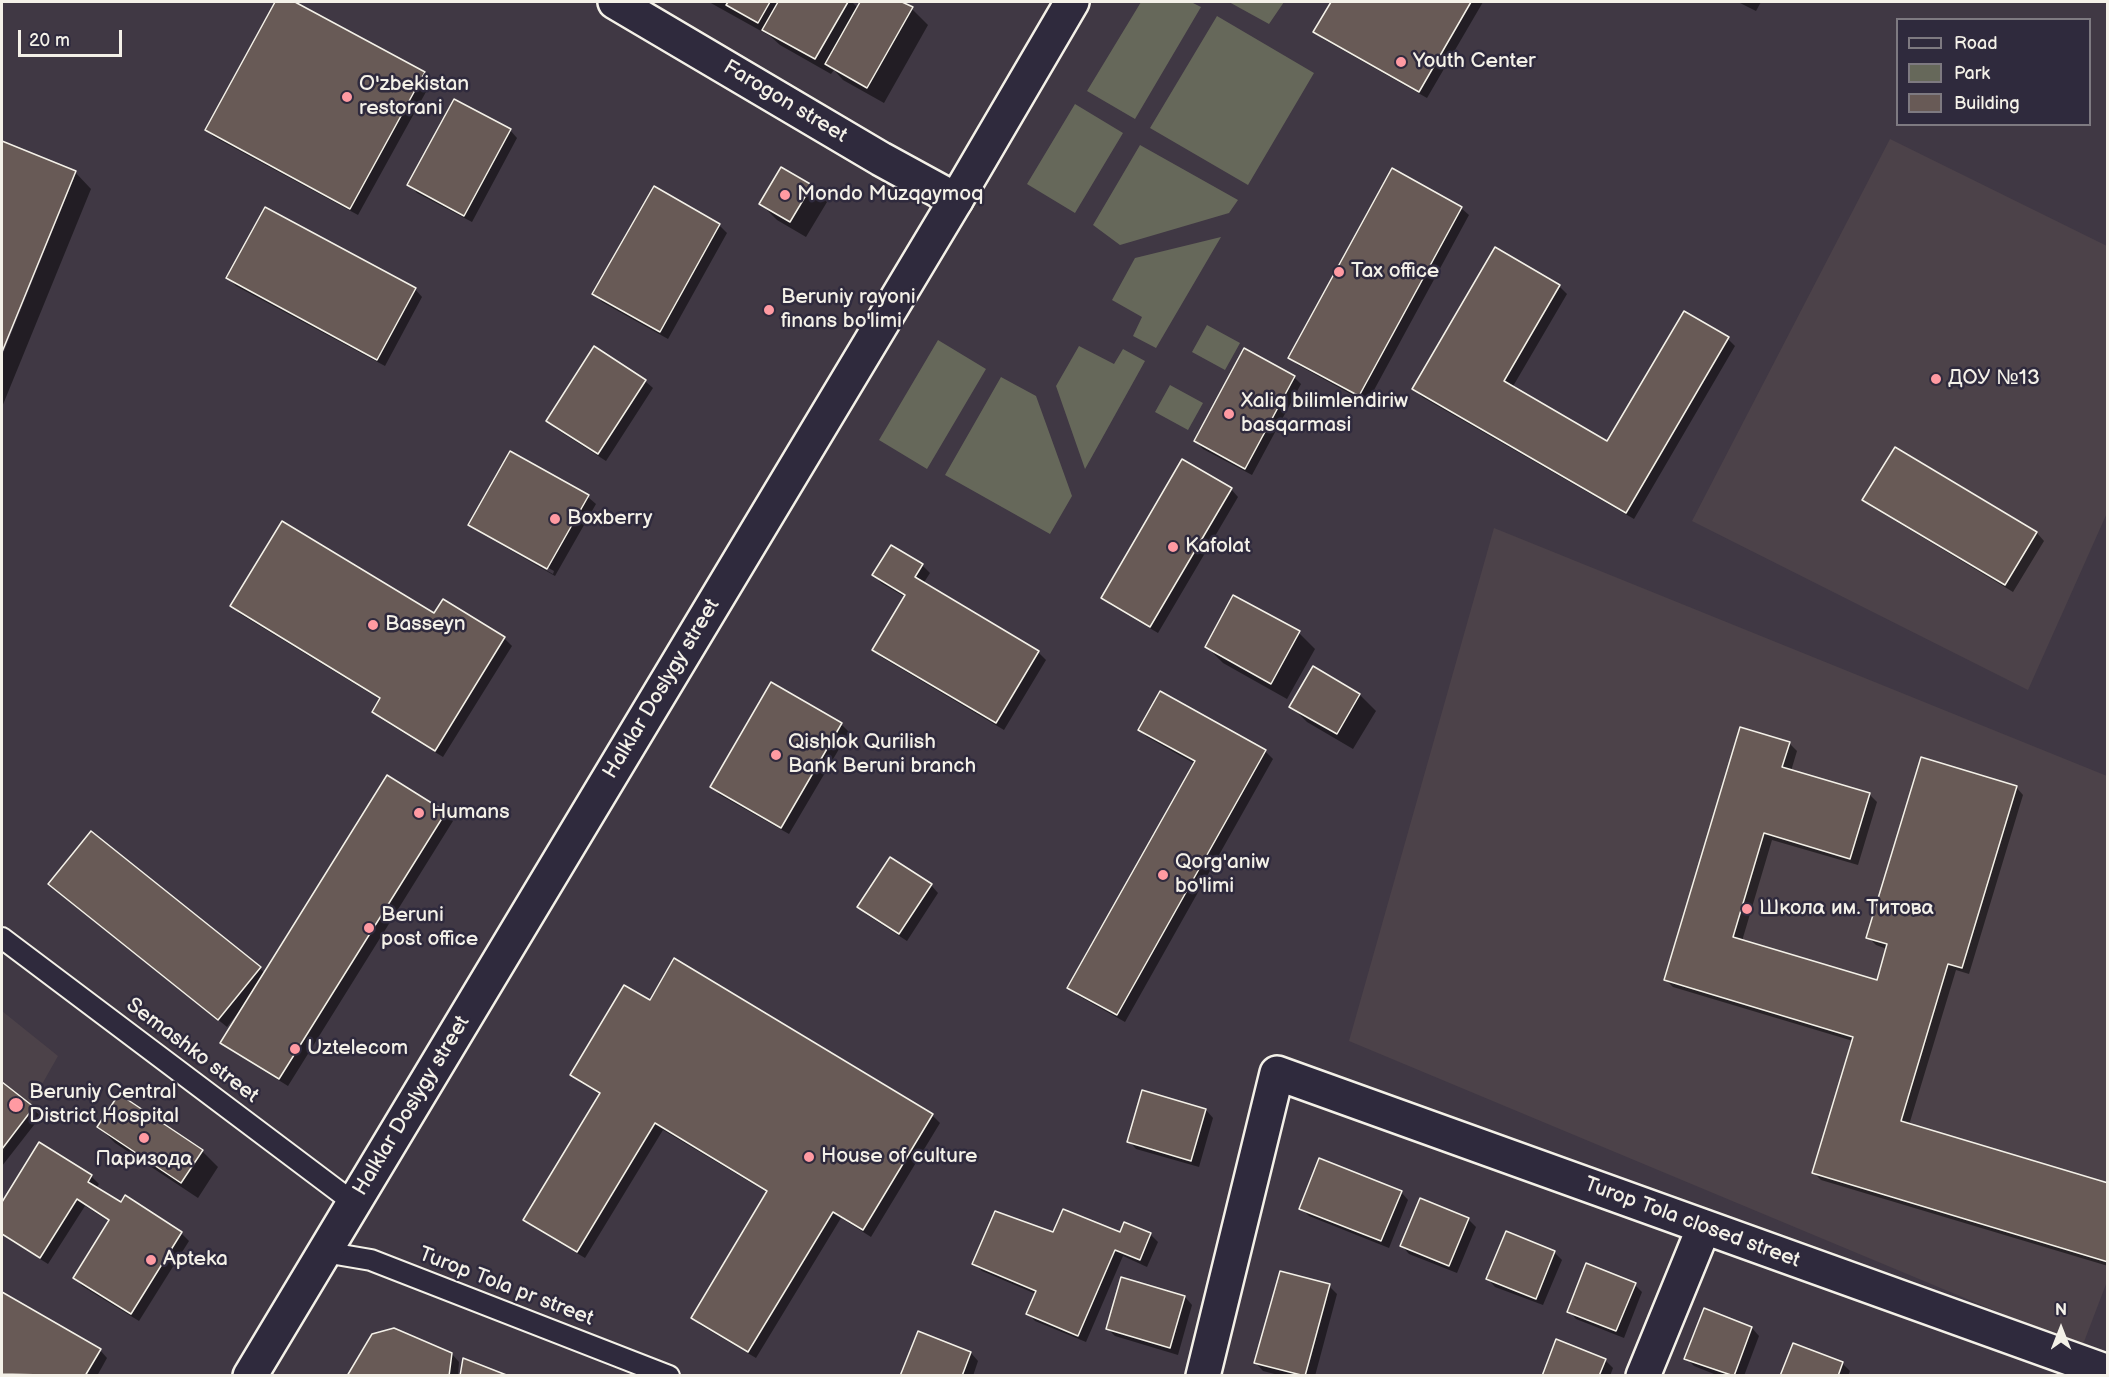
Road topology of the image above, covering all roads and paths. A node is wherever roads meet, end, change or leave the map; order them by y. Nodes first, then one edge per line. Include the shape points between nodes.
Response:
1 (615, 2) edge
2 (1072, 2) edge
3 (957, 200) junction
4 (2, 938) edge
5 (354, 1203) junction
6 (1704, 1227) junction
7 (324, 1252) junction
8 (2108, 1372) edge
9 (250, 1376) edge
10 (669, 1376) edge
11 (1203, 1376) edge
12 (1643, 1376) edge

1 - 3 street, Farogon street
2 - 3 street, Halklar Doslygy street
3 - 5 street, Halklar Doslygy street
4 - 5 lane, Semashko street
5 - 7 street, Halklar Doslygy street
6 - 8 street, Turop Tola closed street
6 - 11 street, Turop Tola closed street via 1277,1073
6 - 12 street
7 - 9 street, Halklar Doslygy street
7 - 10 lane, Turop Tola pr street via 371,1260

